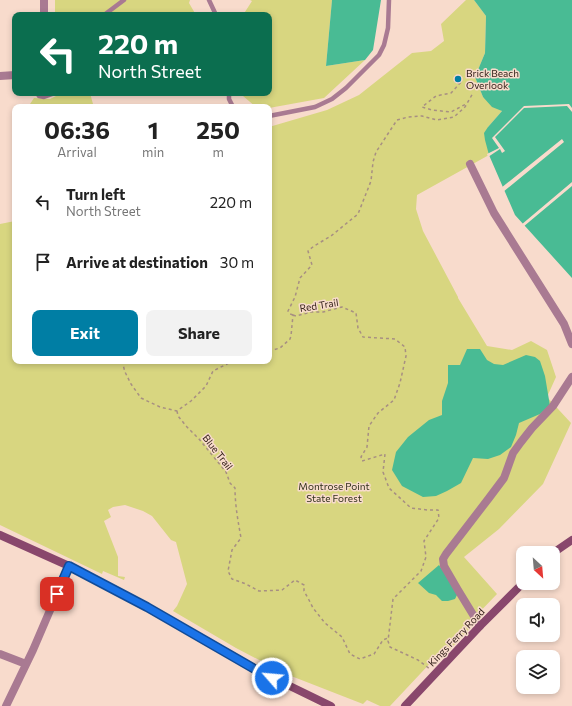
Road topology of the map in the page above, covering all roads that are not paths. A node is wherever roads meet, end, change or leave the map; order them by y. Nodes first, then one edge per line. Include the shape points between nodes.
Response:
1 (44, 0) edge
2 (124, 0) edge
3 (209, 0) edge
4 (389, 0) edge
5 (44, 12) edge
6 (109, 12) edge
7 (215, 12) edge
8 (12, 75) edge
9 (0, 76) edge
10 (272, 115) edge
11 (470, 164) dead end
12 (572, 344) edge
13 (572, 377) edge
14 (0, 535) edge
15 (572, 540) edge
16 (560, 549) edge
17 (69, 566) junction
18 (516, 590) edge
19 (480, 626) junction
20 (0, 654) edge
21 (26, 664) junction
22 (6, 706) edge
23 (331, 706) edge
24 (405, 706) edge

1 - 5 street
2 - 6 lane
3 - 7 lane
4 - 10 lane via 388,28 384,46 379,55 346,88 332,99 315,107
8 - 9 street
11 - 12 street via 494,213 564,324
13 - 19 street via 553,406 521,442 504,478 443,559 444,566
14 - 17 street
15 - 16 street
17 - 21 street
17 - 23 street via 147,607 258,671
18 - 19 street, Kings Ferry Road
19 - 24 street, Kings Ferry Road
20 - 21 street
21 - 22 street

